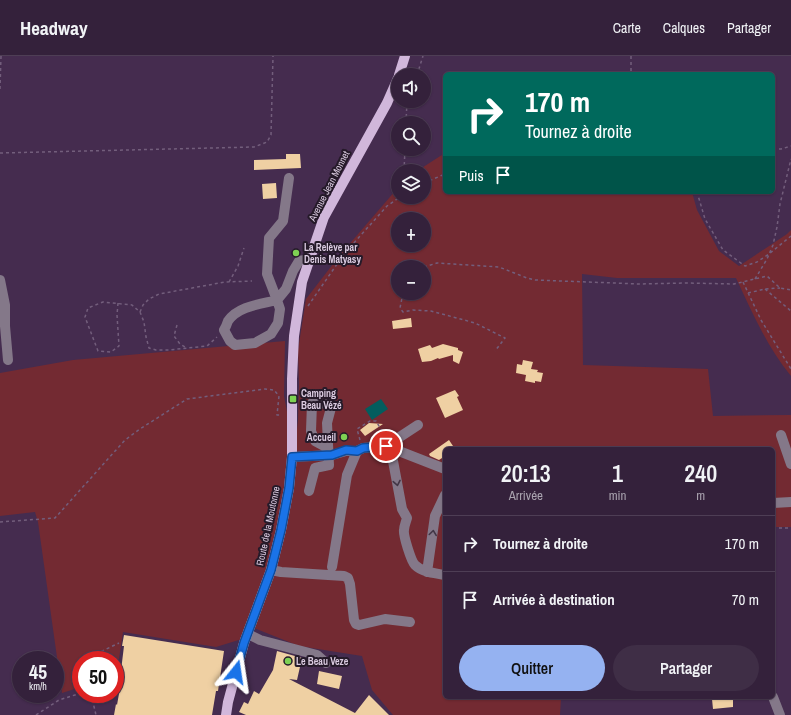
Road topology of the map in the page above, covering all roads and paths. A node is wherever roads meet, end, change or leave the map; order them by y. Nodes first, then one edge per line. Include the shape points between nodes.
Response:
1 (1, 56) edge
2 (273, 56) edge
3 (405, 56) edge
4 (422, 56) edge
5 (630, 56) edge
6 (402, 68) edge
7 (419, 68) edge
8 (631, 72) edge
9 (0, 89) edge
10 (391, 94) edge
11 (791, 146) edge
12 (775, 149) edge
13 (0, 153) edge
14 (791, 159) edge
15 (443, 175) edge
16 (289, 178) dead end
17 (431, 180) edge
18 (698, 194) edge
19 (391, 203) edge
20 (791, 236) edge
21 (244, 248) dead end
22 (769, 254) junction
23 (310, 259) junction
24 (431, 265) edge
25 (755, 279) junction
26 (0, 280) edge
27 (252, 281) dead end
28 (229, 282) junction
29 (743, 282) junction
30 (765, 288) junction
31 (780, 288) junction
32 (791, 290) edge
33 (748, 293) junction
34 (278, 300) junction
35 (402, 300) edge
36 (118, 303) junction
37 (304, 311) dead end
38 (791, 311) edge
39 (140, 312) junction
40 (3, 315) edge
41 (177, 324) dead end
42 (224, 330) junction
43 (294, 336) joint
44 (187, 348) junction
45 (495, 350) dead end
46 (8, 360) dead end
47 (791, 369) edge
48 (293, 412) junction
49 (418, 425) dead end
50 (383, 432) dead end
51 (781, 435) dead end
52 (386, 446) junction
53 (360, 449) junction
54 (328, 451) junction
55 (292, 457) junction
56 (791, 464) edge
57 (443, 469) edge
58 (309, 491) dead end
59 (443, 499) edge
60 (791, 502) edge
61 (775, 503) edge
62 (0, 522) edge
63 (775, 528) edge
64 (791, 528) edge
65 (332, 567) dead end
66 (271, 570) junction
67 (427, 572) junction
68 (443, 575) edge
69 (410, 622) dead end
70 (248, 634) junction
71 (119, 643) dead end
72 (102, 651) edge
73 (326, 663) dead end
74 (72, 696) edge
75 (774, 699) edge
76 (93, 703) edge
77 (36, 715) edge
78 (96, 715) edge
79 (226, 715) edge
80 (780, 715) edge

1 - 9 path
2 - 13 path via 271,135 267,142 254,147
3 - 6 main road
4 - 7 path
5 - 8 path
10 - 23 main road, Avenue Jean Monnet via 324,217
11 - 12 path
14 - 22 path
15 - 17 path
16 - 34 lane via 283,221 269,238 267,274
18 - 22 path via 705,219 723,250 745,266
19 - 37 path via 344,254
20 - 22 path
21 - 28 path
22 - 25 path
23 - 34 lane via 299,261
23 - 43 main road, Avenue Jean Monnet via 302,282
24 - 29 path via 437,263 499,267 535,280 640,284
25 - 29 path
25 - 31 path via 767,276
26 - 40 lane via 5,305
27 - 28 path
28 - 39 path via 160,294 149,299
29 - 33 path
30 - 31 path
30 - 33 path
30 - 38 path
31 - 32 path
33 - 47 path
34 - 42 lane via 251,306 238,312 229,320
34 - 42 lane via 278,323 271,334 255,343 236,345 230,341
35 - 45 path via 400,308 403,312 431,311 475,323 505,338
36 - 36 path via 103,302 88,308 85,317 98,351 111,352 119,346 116,315
36 - 39 path via 132,305
39 - 44 path via 149,348
40 - 46 lane
41 - 44 path via 174,336
42 - 44 path via 207,346
43 - 48 main road, Route de la Moutonne
48 - 55 main road, Route de la Moutonne
48 - 62 path via 277,415 279,396 274,390 187,399 125,440 55,518
49 - 52 lane
50 - 53 path via 376,421 370,421 357,429
51 - 56 lane
52 - 53 lane
52 - 57 lane
52 -> 67 lane via 392,461 402,509 407,518 403,531 410,556 415,565
53 - 54 lane
53 - 65 lane via 347,475
54 - 55 lane
54 - 58 lane via 329,465 315,468
55 - 66 main road, Route de la Moutonne via 289,488
67 -> 59 lane via 435,516
60 - 61 lane
63 - 64 path
66 - 69 lane via 348,578 356,624 385,619
66 - 70 main road, Route de la Moutonne
67 - 68 lane
70 - 73 lane via 260,640 317,655
70 - 79 main road, Route de la Moutonne
71 - 72 path
74 - 77 path via 59,700
75 - 80 lane
76 - 78 path

